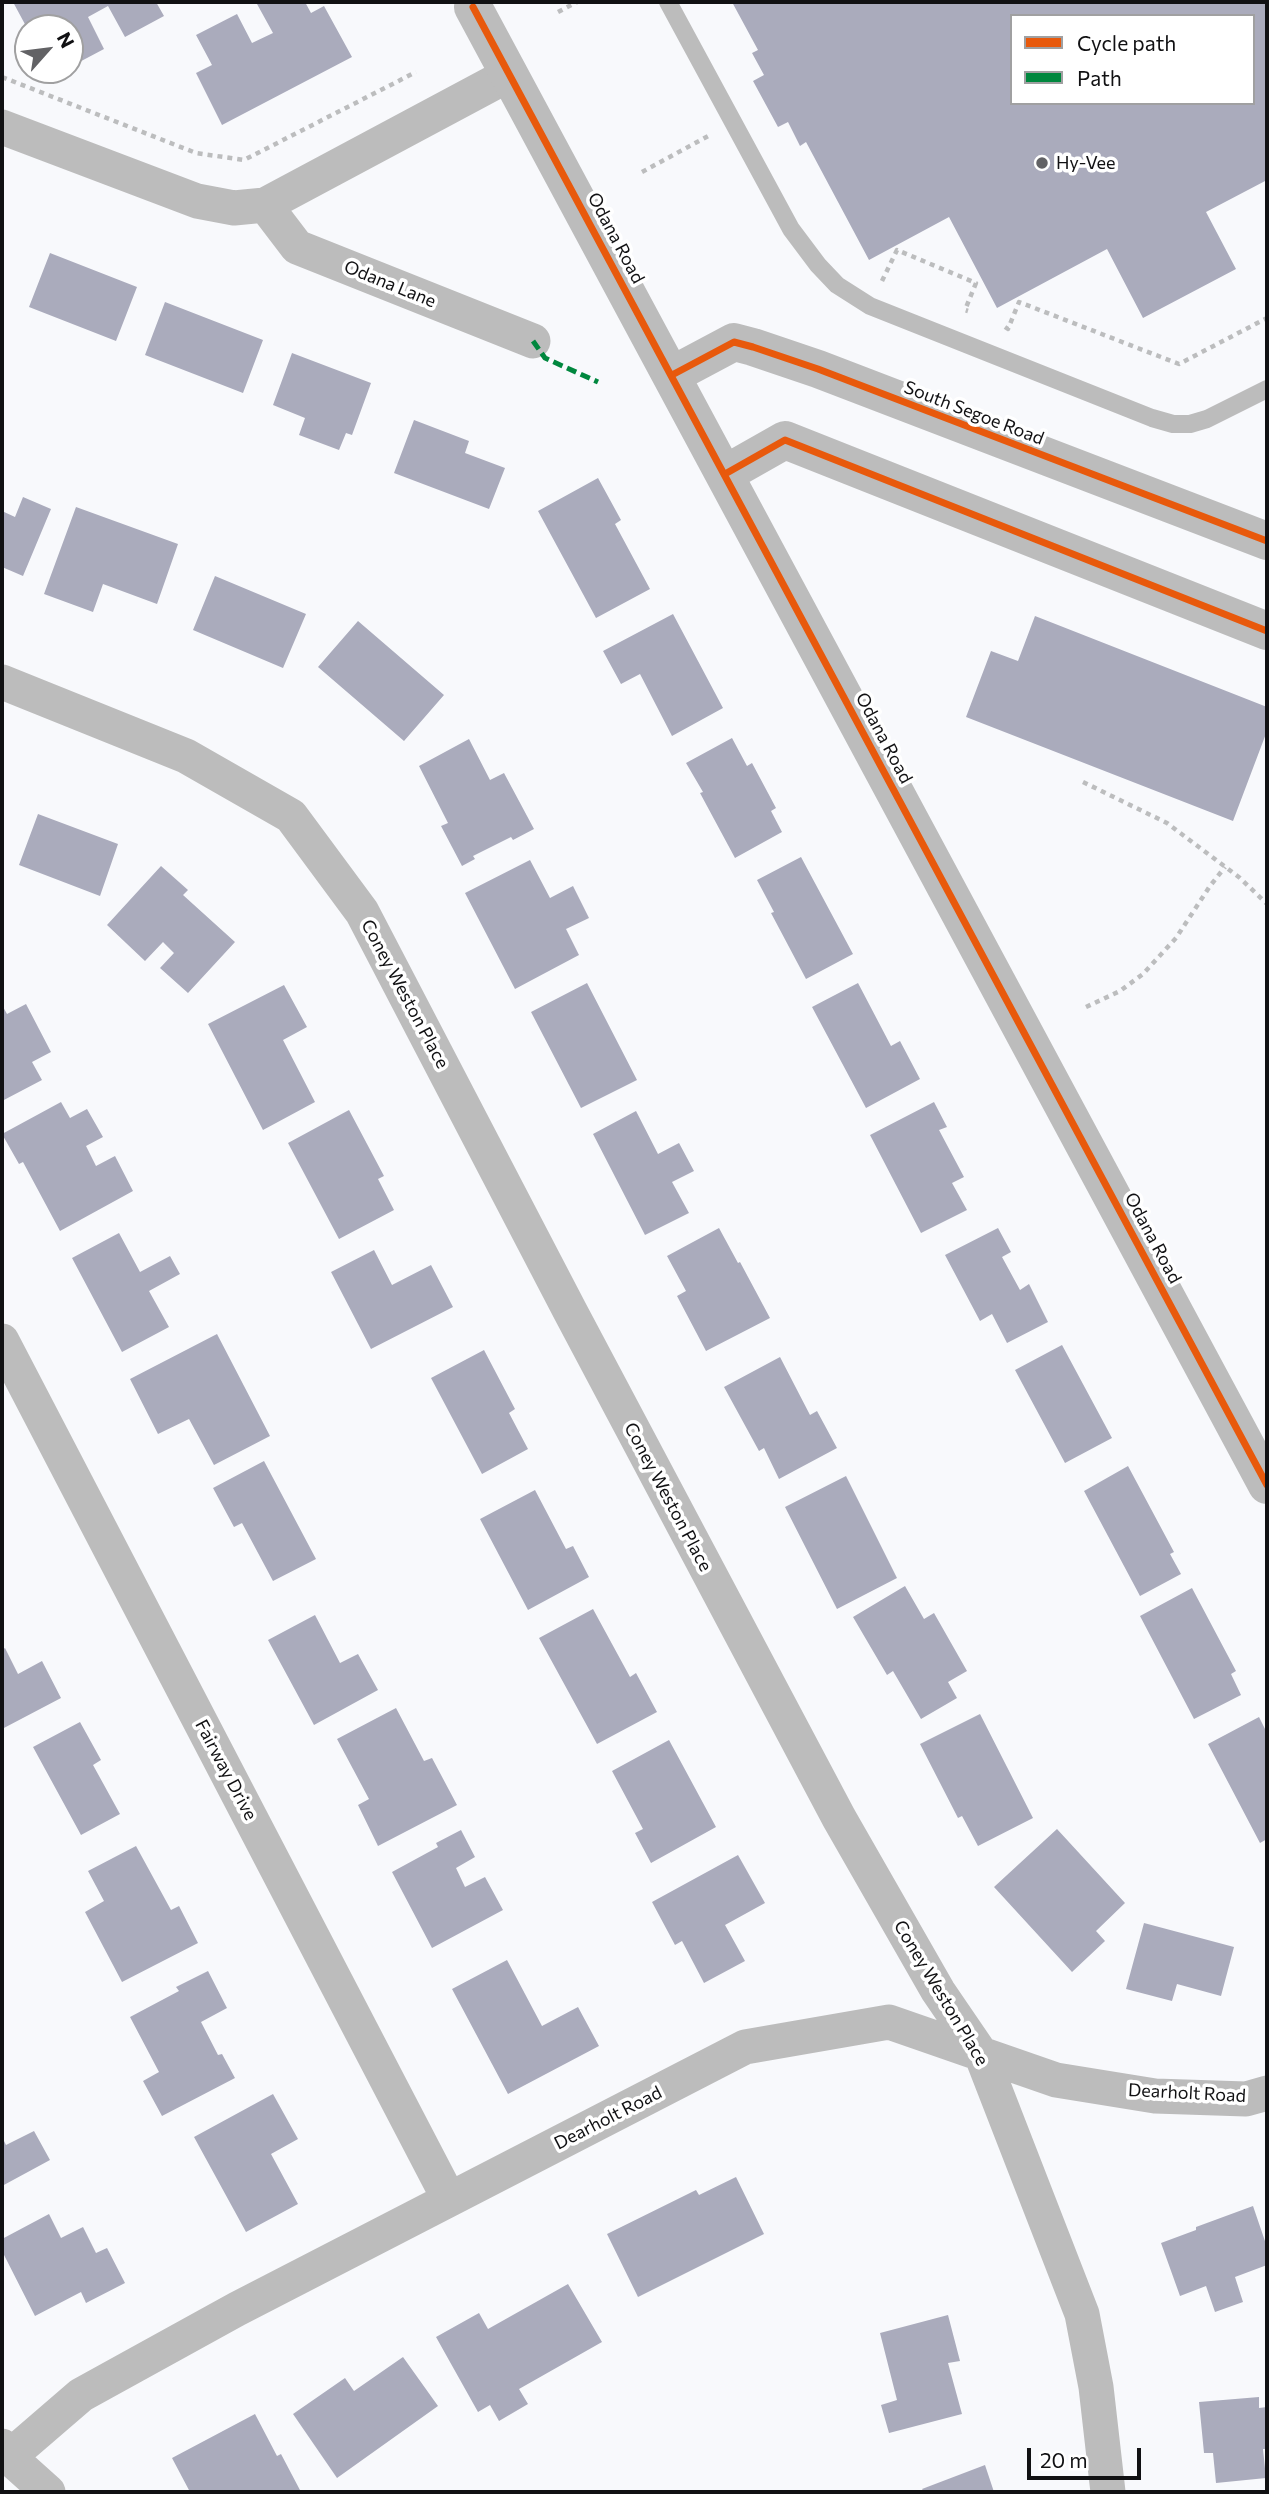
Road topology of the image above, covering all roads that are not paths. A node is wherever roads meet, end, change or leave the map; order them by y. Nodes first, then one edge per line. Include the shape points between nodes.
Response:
1 (668, 2) edge
2 (473, 3) edge
3 (510, 74) junction
4 (5, 137) edge
5 (265, 205) junction
6 (533, 341) dead end
7 (672, 375) junction
8 (1267, 389) edge
9 (725, 474) junction
10 (1267, 541) edge
11 (1267, 631) edge
12 (2, 682) edge
13 (2, 1342) edge
14 (1267, 1485) edge
15 (981, 2054) junction
16 (1267, 2093) edge
17 (449, 2199) junction
18 (6, 2452) edge
19 (48, 2492) edge
20 (1108, 2492) edge

1 - 8 lane via 791,229 838,285 870,306 1173,424 1207,419
2 - 3 street, Odana Road
3 - 5 street
3 - 7 street, Odana Road
4 - 5 street via 197,201 234,208
5 - 6 street, Odana Lane via 297,247
7 - 9 street, Odana Road
7 - 10 street, South Segoe Road via 734,342 753,346
9 - 11 street via 785,440
9 - 14 street, Odana Road
12 - 15 street, Coney Weston Place via 186,756 291,816 362,912 839,1818 938,1991
13 - 17 street, Fairway Drive
15 - 16 street, Dearholt Road via 1056,2080 1155,2096 1246,2099
15 - 17 street, Dearholt Road via 889,2022 746,2047
15 - 20 street, Coney Weston Place via 1082,2314
17 - 18 street, Dearholt Road via 81,2395
18 - 19 street

